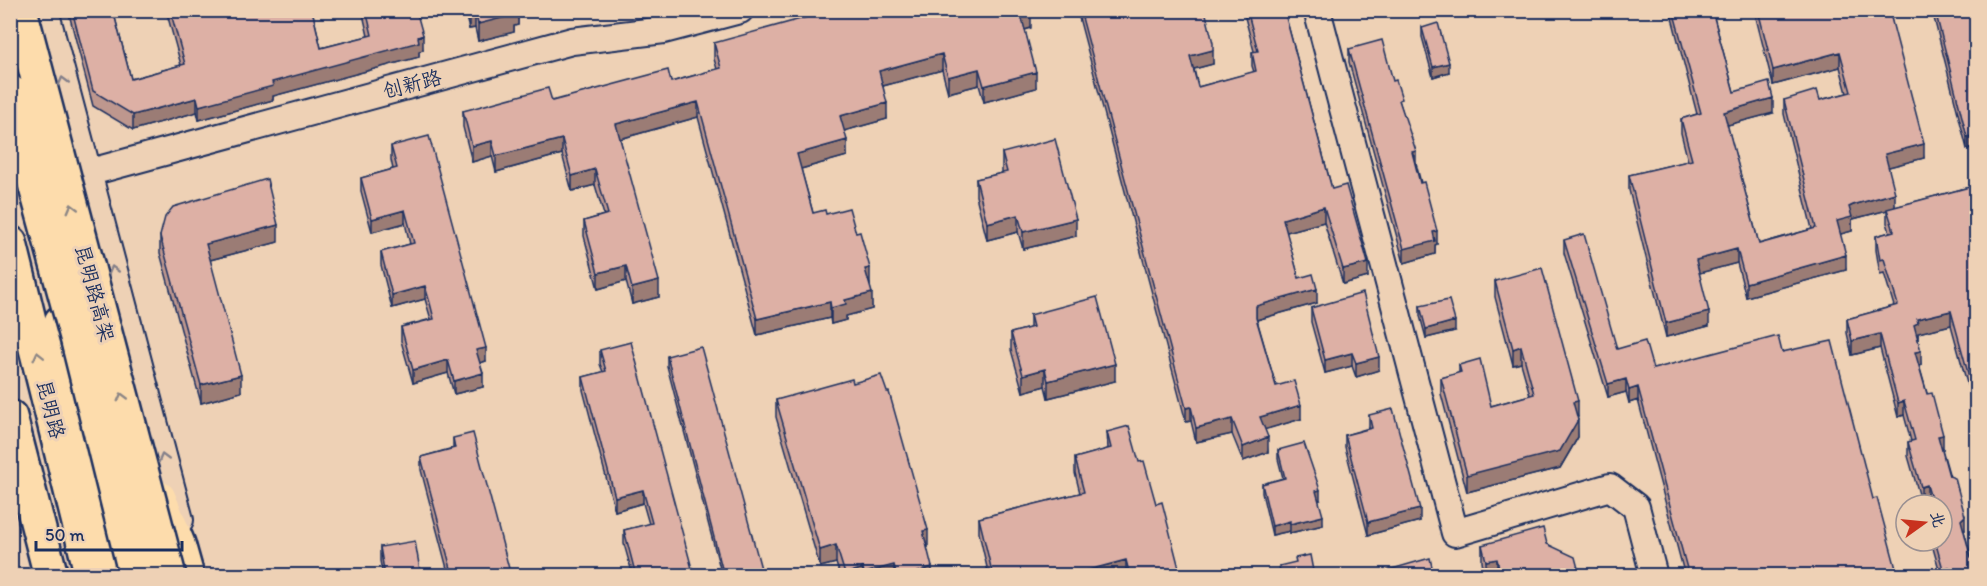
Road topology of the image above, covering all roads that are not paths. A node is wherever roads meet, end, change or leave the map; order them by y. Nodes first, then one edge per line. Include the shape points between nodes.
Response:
1 (20, 10) edge
2 (45, 10) edge
3 (740, 10) edge
4 (1317, 10) edge
5 (10, 92) edge
6 (87, 173) junction
7 (10, 175) edge
8 (46, 222) junction
9 (10, 243) edge
10 (10, 417) edge
11 (132, 432) junction
12 (51, 576) edge
13 (92, 576) edge
14 (108, 576) edge
15 (136, 576) edge
16 (169, 576) edge
17 (187, 576) edge
18 (195, 576) edge
19 (1654, 576) edge

11 -> 1 main road, 昆明路高架, bridge
6 -> 2 street
3 - 6 street, 创新路 via 664,30 572,41
4 - 19 street via 1455,533 1610,487 1636,507
5 - 8 main road, 昆明路高架, bridge
6 - 7 street, 创新路
18 -> 6 street
8 - 14 main road, bridge via 80,445
8 - 15 main road, 昆明路高架, bridge
13 -> 9 main road, 昆明路
10 - 12 main road, 昆明路
11 - 16 main road, 昆明路高架, bridge
11 - 17 main road, bridge via 178,544

